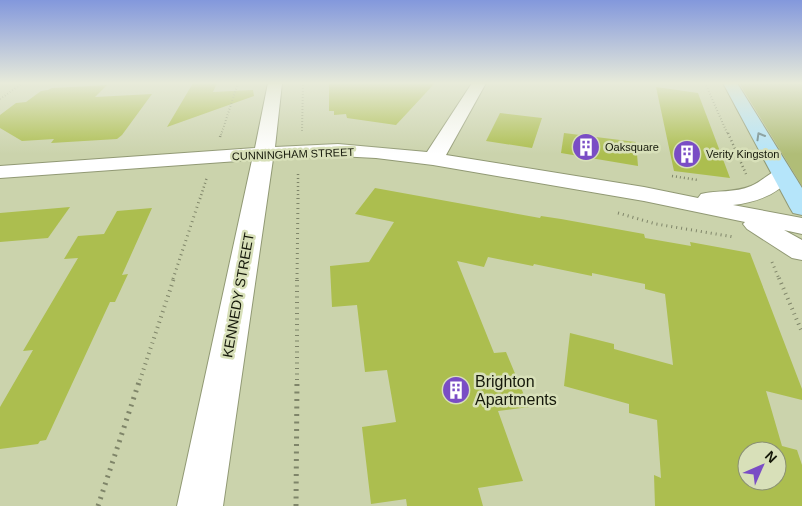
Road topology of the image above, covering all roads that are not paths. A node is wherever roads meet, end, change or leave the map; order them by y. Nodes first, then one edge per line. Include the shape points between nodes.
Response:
1 (271, 107) edge
2 (465, 107) edge
3 (743, 107) edge
4 (264, 153) junction
5 (432, 158) junction
6 (0, 172) edge
7 (782, 175) junction
8 (644, 194) junction
9 (695, 199) junction
10 (802, 208) edge
11 (726, 212) junction
12 (802, 213) edge
13 (802, 226) edge
14 (802, 252) edge
15 (200, 506) edge

1 - 4 street, KENNEDY STREET
2 - 5 street
7 -> 3 main road
4 - 5 street, CUNNINGHAM STREET via 302,160 348,151
4 - 6 street, CUNNINGHAM STREET via 214,167
4 - 15 street, KENNEDY STREET
5 - 8 street, CUNNINGHAM STREET
7 - 9 street, CUNNINGHAM STREET via 771,186 758,192 732,198
7 - 10 main road
8 - 9 street, CUNNINGHAM STREET
8 - 11 street, CUNNINGHAM STREET
9 - 12 street, CUNNINGHAM STREET
11 - 13 street, CUNNINGHAM STREET
11 - 14 street, CUNNINGHAM STREET via 756,224

